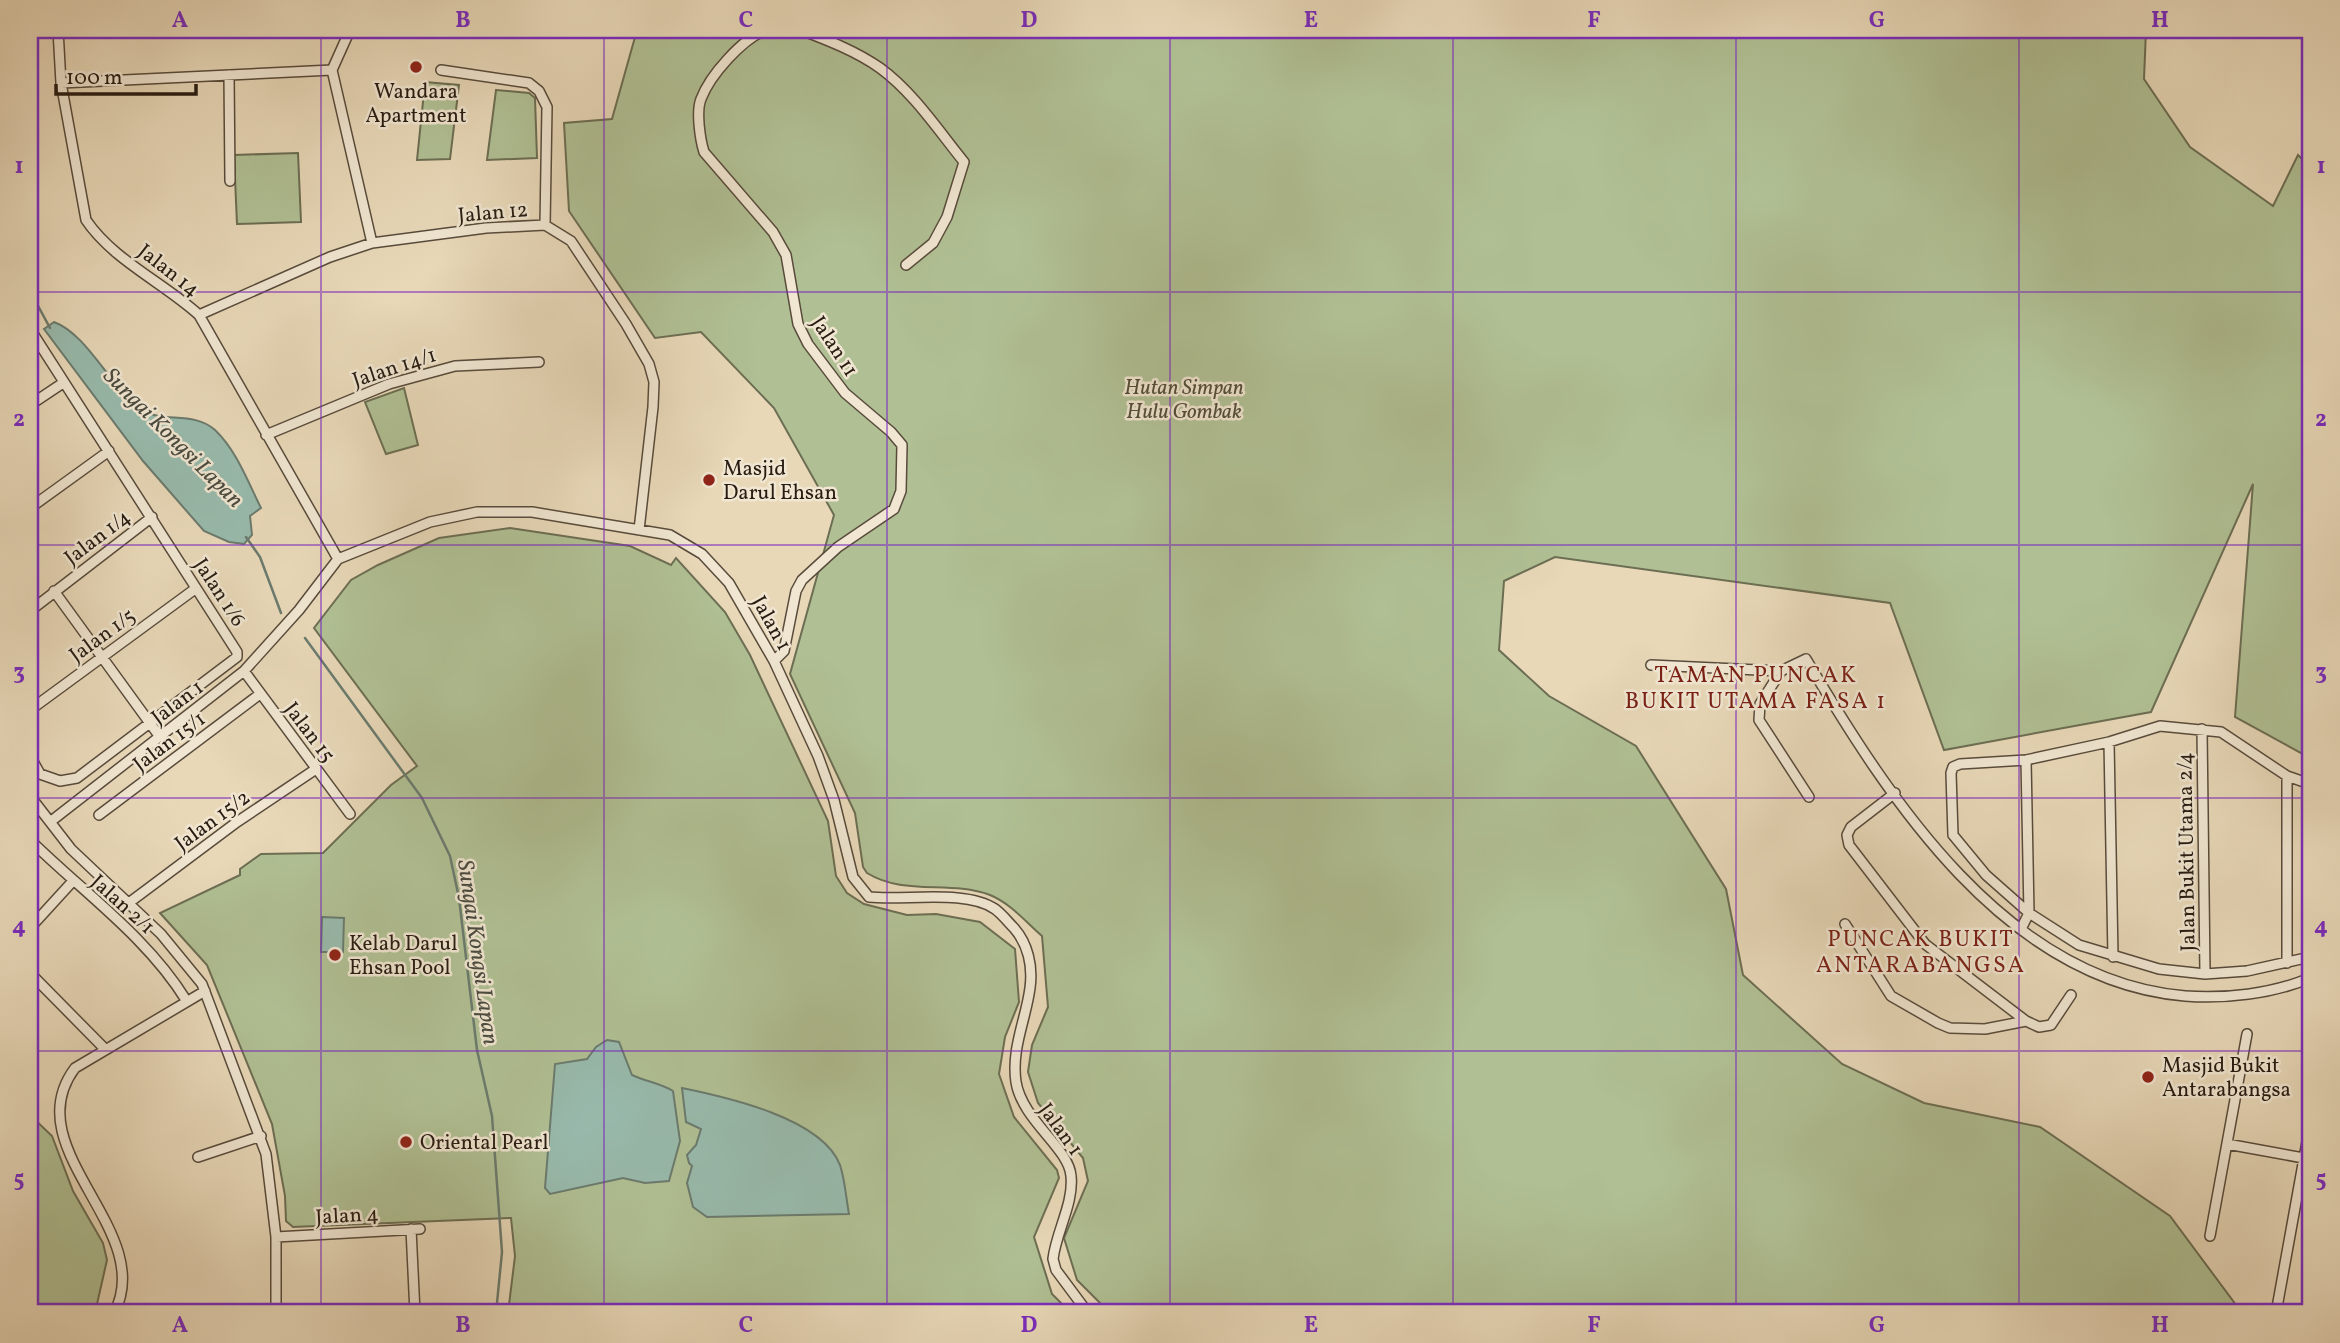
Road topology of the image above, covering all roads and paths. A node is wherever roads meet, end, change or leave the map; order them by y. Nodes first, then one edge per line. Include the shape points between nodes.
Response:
1 (58, 30) edge
2 (350, 30) edge
3 (766, 30) edge
4 (801, 30) edge
5 (331, 70) junction
6 (441, 70) dead end
7 (229, 75) junction
8 (61, 83) junction
9 (230, 181) dead end
10 (545, 226) junction
11 (372, 243) junction
12 (906, 265) dead end
13 (199, 315) junction
14 (30, 330) edge
15 (39, 345) junction
16 (30, 352) edge
17 (539, 362) dead end
18 (62, 383) junction
19 (30, 405) edge
20 (266, 435) junction
21 (109, 451) junction
22 (30, 508) edge
23 (152, 517) junction
24 (639, 530) junction
25 (338, 559) junction
26 (195, 589) junction
27 (54, 591) junction
28 (30, 611) edge
29 (101, 658) junction
30 (774, 661) junction
31 (1651, 665) dead end
32 (243, 671) junction
33 (1782, 671) junction
34 (260, 694) junction
35 (30, 710) edge
36 (149, 723) junction
37 (2202, 729) junction
38 (160, 737) junction
39 (2109, 743) junction
40 (30, 756) edge
41 (2026, 760) junction
42 (316, 769) junction
43 (2287, 776) junction
44 (2310, 784) edge
45 (1895, 793) junction
46 (30, 796) edge
47 (1809, 797) dead end
48 (349, 814) dead end
49 (99, 815) dead end
50 (50, 822) junction
51 (30, 841) edge
52 (72, 882) junction
53 (130, 902) junction
54 (2029, 913) junction
55 (1845, 924) dead end
56 (30, 928) edge
57 (2021, 929) junction
58 (2113, 957) junction
59 (2310, 957) edge
60 (2287, 963) junction
61 (30, 973) edge
62 (2205, 974) junction
63 (2310, 978) edge
64 (205, 991) junction
65 (2071, 995) dead end
66 (186, 1000) junction
67 (2026, 1021) junction
68 (2247, 1034) dead end
69 (104, 1048) junction
70 (2310, 1125) edge
71 (261, 1136) junction
72 (2227, 1144) junction
73 (198, 1157) dead end
74 (2307, 1158) edge
75 (2210, 1236) dead end
76 (276, 1237) junction
77 (114, 1313) edge
78 (276, 1313) edge
79 (415, 1313) edge
80 (1088, 1313) edge
81 (2276, 1313) edge

1 - 8 street, Jalan 14
2 - 5 street
3 - 30 street, Jalan 11 via 751,35 733,51 700,100 704,152 773,232 786,255 798,324 808,344 845,393 897,438 903,457 901,491 894,509 838,547 802,580 784,651
4 - 12 street via 832,41 880,68 964,162 947,217 933,243
5 - 7 street
5 - 11 street
6 - 10 street via 529,83 539,91 547,107
7 - 8 street
7 - 9 street
8 - 13 street, Jalan 14 via 86,220 99,239
10 - 11 street, Jalan 12 via 486,228
10 - 24 street, Jalan 12 via 571,241 649,364 653,407
11 - 13 street, Jalan 12
13 - 20 street, Jalan 14
14 - 15 street, Jalan 1/6
15 - 16 street
15 - 18 street, Jalan 1/6
17 - 20 street, Jalan 14/1 via 455,366 389,384
18 - 19 street
18 - 21 street, Jalan 1/6
20 - 25 street, Jalan 14
21 - 22 street
21 - 23 street, Jalan 1/6
23 - 26 street, Jalan 1/6
23 - 27 street, Jalan 1/4
24 - 25 street, Jalan 1 via 532,512 477,512 430,522
24 - 30 street, Jalan 1 via 670,535 702,554 729,583
25 - 32 street, Jalan 1
26 - 29 street, Jalan 1/5
26 - 36 street, Jalan 1/6 via 237,657
27 - 28 street, Jalan 1/4
27 - 29 street
29 - 35 street, Jalan 1/5
29 - 36 street
30 - 80 street, Jalan 1 via 818,756 853,877 869,897 974,902 994,908 1023,938 1031,986 1016,1051 1016,1082 1023,1105 1069,1164 1071,1185 1053,1259
31 - 33 street
32 - 34 street, Jalan 15
32 - 38 street, Jalan 1
33 - 45 street via 1806,659
33 - 47 street via 1760,704 1759,720
34 - 42 street, Jalan 15
34 - 49 street, Jalan 15/1
36 - 38 street
36 - 40 street, Jalan 1/6 via 77,778 60,781 40,774
37 - 39 street via 2160,726
37 - 43 street via 2221,732
37 - 62 street, Jalan Bukit Utama 2/4
38 - 50 street, Jalan 1
39 - 41 street
39 - 58 street
41 - 54 street
41 - 54 street via 1953,767 1951,829 1986,876
42 - 48 street, Jalan 15
42 - 53 street, Jalan 15/2
43 - 44 street
43 - 60 street
45 - 57 street via 1950,865
45 - 67 street via 1851,827 1849,845 1925,944
46 - 50 street
50 - 53 street via 71,849
51 - 52 street, Jalan 2/1
52 - 56 street
52 - 66 street, Jalan 2/1 via 147,949
53 - 64 street via 172,945
54 - 57 street
54 - 58 street via 2079,945
55 - 67 street via 1897,1001 1950,1028 2001,1028
57 - 63 street via 2084,971 2130,988 2164,994 2224,996
58 - 62 street
59 - 60 street
60 - 62 street
61 - 69 street
64 - 66 street
64 - 71 street
65 - 67 street via 2051,1025 2039,1027
66 - 69 street
68 - 72 street
69 - 77 street via 75,1068 59,1101 60,1122 71,1155 117,1248 124,1274 121,1300
70 - 74 street
71 - 73 street
71 - 76 street
72 - 74 street
72 - 75 street
74 - 81 street
76 - 78 street
76 - 79 street, Jalan 4 via 416,1229

